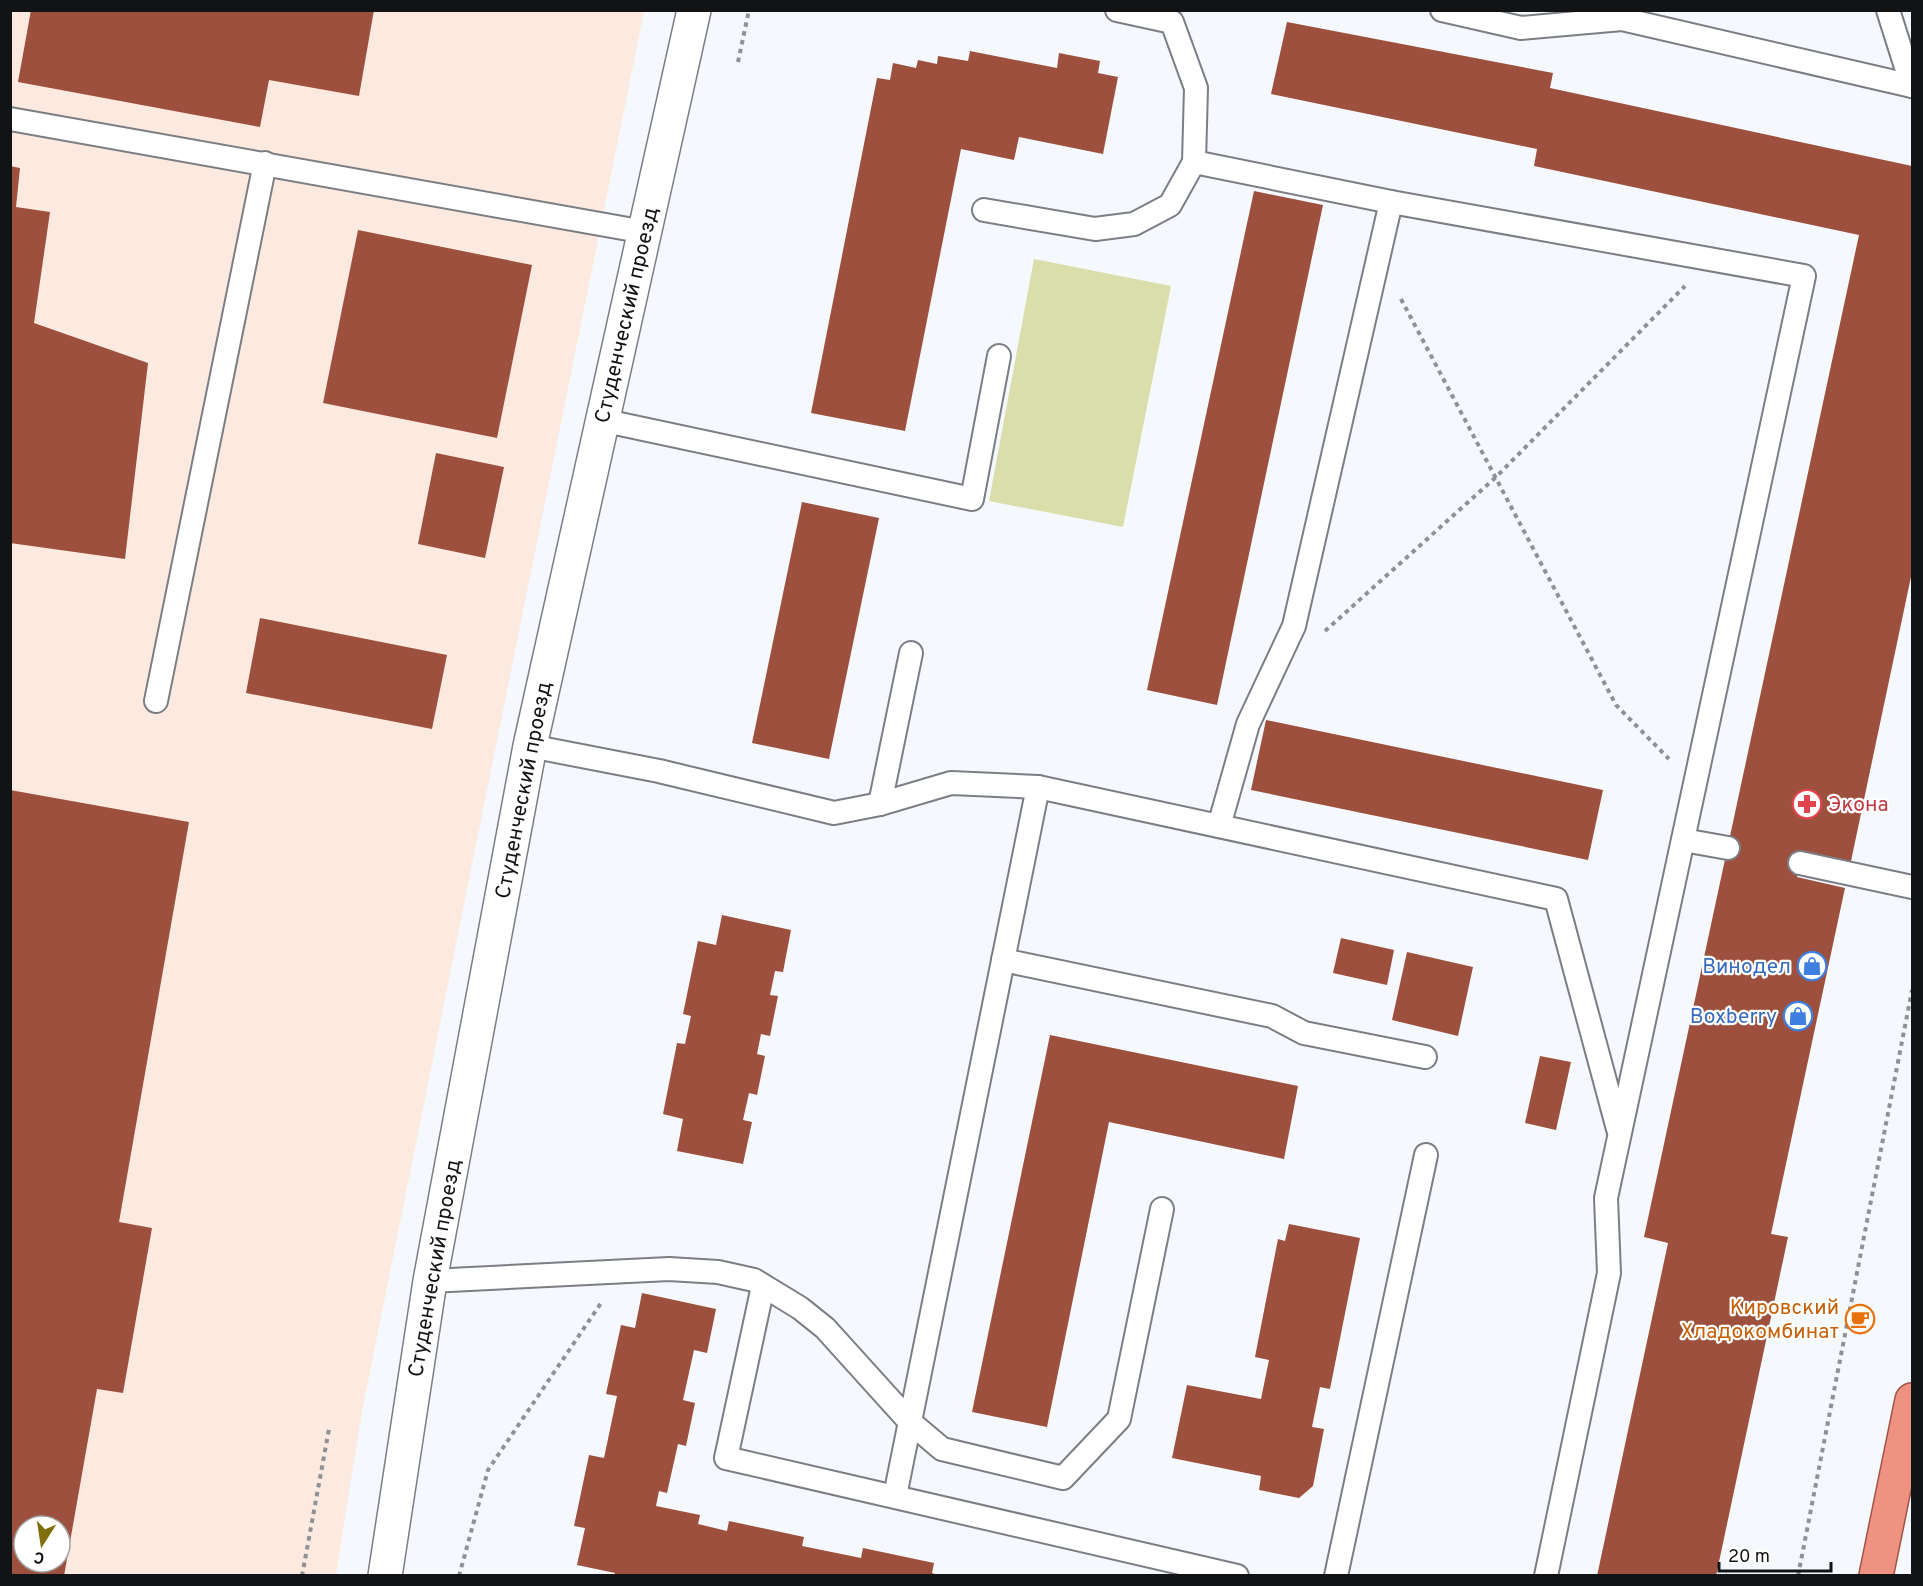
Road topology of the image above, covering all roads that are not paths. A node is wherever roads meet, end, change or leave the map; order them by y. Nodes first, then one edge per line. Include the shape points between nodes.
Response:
1 (694, 10) edge
2 (1117, 10) edge
3 (1442, 10) edge
4 (1888, 10) edge
5 (1173, 16) edge
6 (1912, 86) edge
7 (10, 119) edge
8 (1194, 162) junction
9 (265, 163) junction
10 (1391, 202) junction
11 (984, 210) dead end
12 (645, 232) junction
13 (999, 356) dead end
14 (601, 420) junction
15 (911, 653) dead end
16 (156, 701) dead end
17 (530, 746) junction
18 (1038, 787) junction
19 (880, 804) junction
20 (1219, 826) junction
21 (1683, 840) junction
22 (1728, 848) dead end
23 (1800, 863) dead end
24 (1912, 887) edge
25 (1003, 960) junction
26 (1425, 1058) dead end
27 (1620, 1133) junction
28 (1426, 1155) dead end
29 (1162, 1209) dead end
30 (430, 1281) junction
31 (763, 1286) junction
32 (1912, 1400) edge
33 (910, 1422) junction
34 (895, 1496) junction
35 (385, 1575) edge
36 (1237, 1575) edge
37 (1336, 1575) edge
38 (1546, 1575) edge
39 (1876, 1575) edge

1 - 12 street, Студенческий проезд
2 - 5 lane
3 - 6 lane via 1521,28 1622,19
4 - 6 lane
5 - 8 lane via 1196,88
7 - 9 lane
8 - 10 lane
8 - 11 lane via 1170,205 1134,224 1095,229
9 - 12 lane
9 - 16 lane
10 - 20 lane via 1294,626 1248,724
10 - 21 lane via 1804,276
12 - 14 street, Студенческий проезд
13 - 14 lane via 972,499
14 - 17 street, Студенческий проезд
15 - 19 lane
17 - 19 lane via 659,771 834,813
17 - 30 street, Студенческий проезд
18 - 19 lane via 951,783
18 - 20 lane
18 - 25 lane
20 - 27 lane via 1556,899
21 - 22 lane
21 - 27 lane
23 - 24 lane
25 - 26 lane via 1272,1016 1304,1033
25 - 33 lane
27 - 38 lane via 1606,1198 1609,1273
28 - 37 lane
29 - 33 lane via 1119,1419 1063,1478 942,1449
30 - 31 lane via 669,1269 718,1272 754,1280
30 - 35 street, Студенческий проезд
31 - 33 lane via 825,1328
31 - 34 lane via 726,1458
32 - 39 highway
33 - 34 lane
34 - 36 lane

